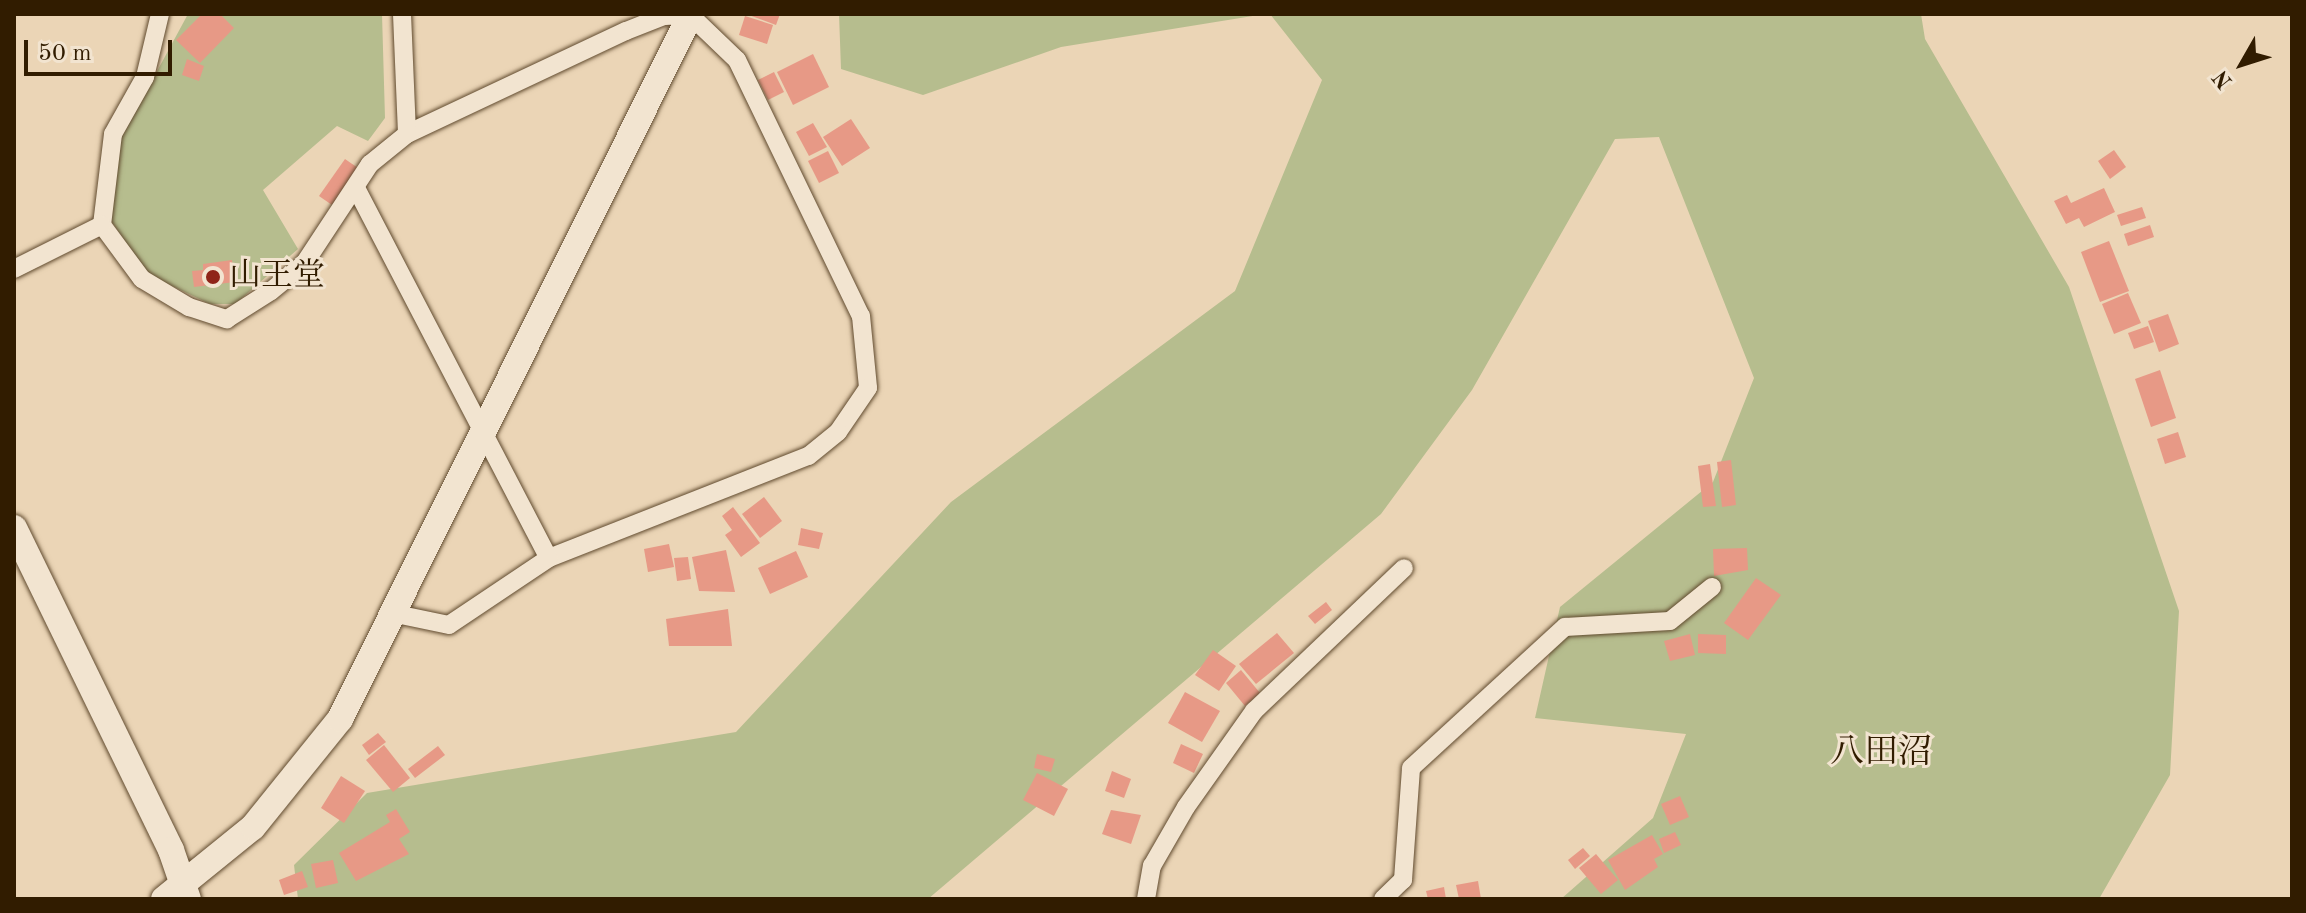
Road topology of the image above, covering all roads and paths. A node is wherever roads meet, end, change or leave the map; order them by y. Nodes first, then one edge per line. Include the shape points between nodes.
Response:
1 (160, 14) edge
2 (402, 14) edge
3 (690, 14) edge
4 (407, 134) junction
5 (356, 188) junction
6 (102, 225) junction
7 (14, 269) edge
8 (485, 429) junction
9 (14, 528) edge
10 (549, 558) junction
11 (1404, 568) dead end
12 (1712, 587) dead end
13 (396, 614) junction
14 (179, 896) edge
15 (1146, 899) edge
16 (1383, 899) edge

1 - 6 street via 145,77 113,134
2 - 4 street
3 - 4 street via 639,26
3 - 8 street
3 - 10 street via 737,60 861,316 868,388 838,432 786,468
4 - 5 street via 370,164
5 - 6 street via 304,264 227,319 142,279
5 - 8 street
6 - 7 street
8 - 10 street
8 - 13 street
9 - 14 street
10 - 13 street via 449,625
11 - 15 street via 1254,711 1186,807 1152,866
12 - 16 street via 1670,621 1565,627 1411,768 1403,880
13 - 14 street via 322,748 253,827

